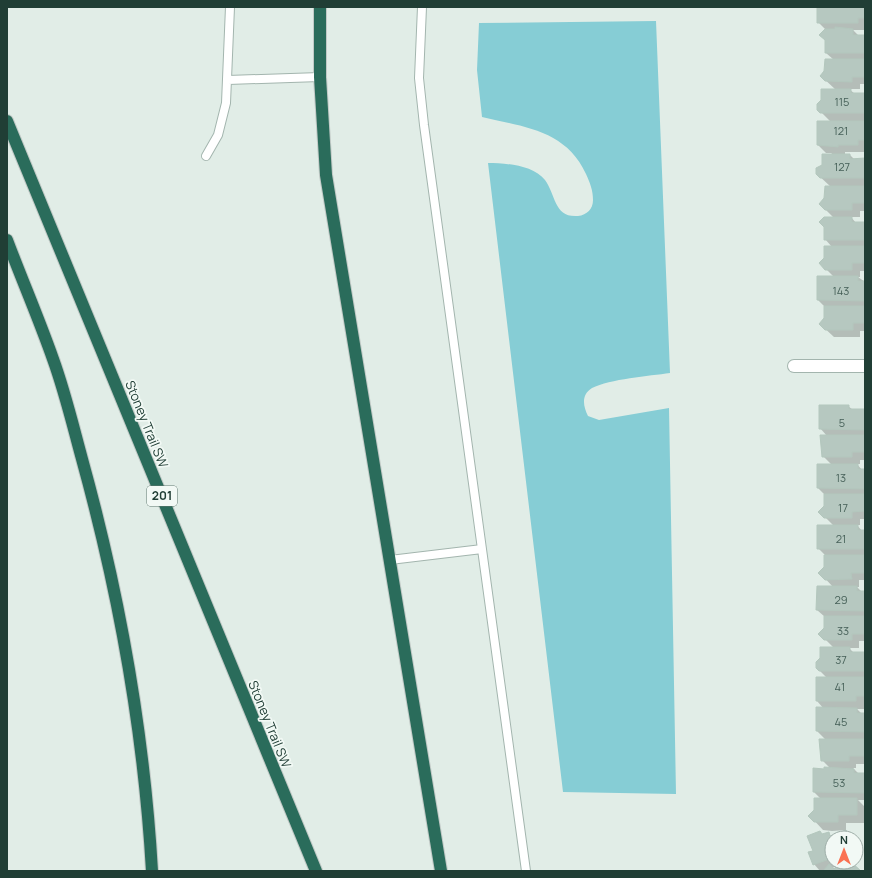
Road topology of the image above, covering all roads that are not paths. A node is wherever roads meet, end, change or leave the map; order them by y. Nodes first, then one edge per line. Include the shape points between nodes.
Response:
1 (230, 7) edge
2 (320, 7) edge
3 (422, 7) edge
4 (320, 77) junction
5 (228, 80) junction
6 (7, 121) edge
7 (206, 156) dead end
8 (7, 240) edge
9 (794, 366) dead end
10 (865, 366) edge
11 (482, 549) junction
12 (390, 560) junction
13 (152, 871) edge
14 (316, 871) edge
15 (441, 871) edge
16 (526, 871) edge

1 - 5 lane
2 - 4 highway
3 - 11 lane via 420,78 424,125
4 - 5 lane
4 - 12 highway via 326,175
5 - 7 lane via 226,103 218,135
6 - 14 highway, Stoney Trail SW / 201
8 - 13 highway via 53,360 102,537 133,694 145,784
9 - 10 street
11 - 12 lane
11 - 16 lane
12 - 15 highway

